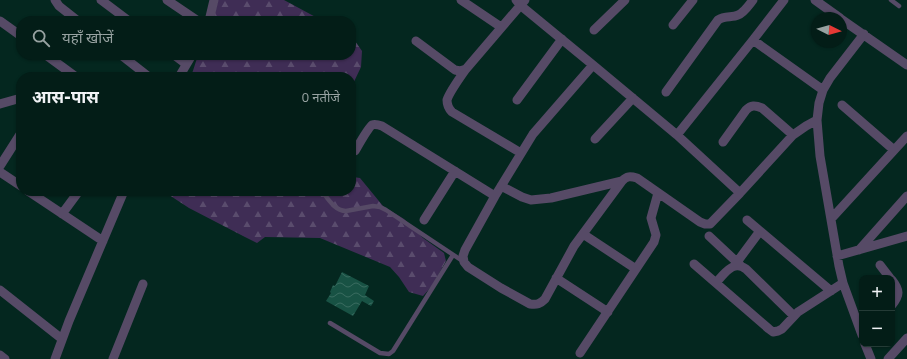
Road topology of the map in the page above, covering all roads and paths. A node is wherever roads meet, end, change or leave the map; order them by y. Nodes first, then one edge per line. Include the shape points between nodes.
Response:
1 (55, 0) edge
2 (101, 0) edge
3 (167, 0) edge
4 (214, 0) edge
5 (461, 0) edge
6 (625, 0) edge
7 (693, 0) edge
8 (752, 0) edge
9 (784, 0) edge
10 (816, 0) edge
11 (891, 0) edge
12 (520, 2) edge
13 (899, 6) dead end
14 (833, 12) edge
15 (72, 16) edge
16 (122, 16) edge
17 (191, 16) edge
18 (210, 16) edge
19 (0, 20) edge
20 (847, 22) edge
21 (673, 26) dead end
22 (501, 27) junction
23 (594, 30) dead end
24 (16, 32) edge
25 (864, 34) junction
26 (562, 39) junction
27 (754, 40) junction
28 (416, 41) dead end
29 (53, 60) edge
30 (128, 60) edge
31 (181, 60) edge
32 (189, 60) edge
33 (186, 64) junction
34 (593, 65) junction
35 (907, 65) edge
36 (466, 69) junction
37 (69, 72) edge
38 (143, 72) edge
39 (182, 72) edge
40 (823, 90) junction
41 (666, 92) dead end
42 (633, 98) junction
43 (16, 99) edge
44 (517, 100) dead end
45 (0, 104) edge
46 (842, 105) dead end
47 (817, 120) junction
48 (677, 135) junction
49 (793, 135) junction
50 (907, 136) edge
51 (595, 139) dead end
52 (16, 141) edge
53 (723, 142) dead end
54 (356, 149) edge
55 (894, 150) junction
56 (521, 153) junction
57 (0, 166) edge
58 (455, 171) junction
59 (0, 172) edge
60 (622, 181) junction
61 (16, 183) edge
62 (501, 186) junction
63 (658, 193) junction
64 (740, 194) junction
65 (43, 196) edge
66 (75, 196) edge
67 (122, 196) edge
68 (326, 196) edge
69 (495, 196) junction
70 (907, 196) edge
71 (62, 214) junction
72 (832, 219) junction
73 (424, 220) dead end
74 (747, 220) dead end
75 (760, 231) junction
76 (583, 234) junction
77 (709, 236) dead end
78 (907, 236) edge
79 (103, 242) junction
80 (859, 250) junction
81 (453, 255) junction
82 (837, 256) junction
83 (464, 262) junction
84 (694, 264) dead end
85 (739, 264) junction
86 (880, 265) dead end
87 (636, 269) junction
88 (888, 275) edge
89 (556, 278) junction
90 (716, 283) junction
91 (843, 283) junction
92 (143, 284) dead end
93 (895, 284) edge
94 (0, 290) edge
95 (831, 291) junction
96 (895, 301) edge
97 (608, 312) junction
98 (794, 316) junction
99 (330, 323) dead end
100 (859, 327) edge
101 (907, 338) edge
102 (62, 339) junction
103 (866, 347) edge
104 (580, 353) dead end
105 (0, 355) edge
106 (5, 359) edge
107 (55, 359) edge
108 (113, 359) edge
109 (871, 359) edge
110 (888, 359) edge

1 - 15 street
2 - 16 street
3 - 17 street
4 - 18 street
5 - 22 street
6 - 23 street
7 - 21 street
8 - 41 street via 738,15 718,20
9 - 27 street
10 - 14 street
11 - 13 lane
12 - 22 street
12 - 26 street
19 - 24 street
20 - 25 street
22 - 36 street
25 - 35 street
25 - 40 street
26 - 34 street
26 - 44 street
27 - 40 street
27 - 48 street
28 - 36 street via 455,70
29 - 37 street
30 - 38 street
31 - 33 street
32 - 33 street
33 - 39 street
34 - 42 street
34 - 56 street via 533,134
36 - 56 street via 449,96 449,109
40 - 47 street
42 - 48 street
42 - 51 street
43 - 45 street
46 - 55 street
47 - 49 street
47 - 72 street via 820,156
48 - 64 street
49 - 53 street via 762,108 753,106 746,110
49 - 64 street
50 - 55 street
52 - 57 street
54 - 58 street via 369,129 377,124
55 - 72 street
56 - 62 street
58 - 69 street
58 - 73 street
59 - 61 street
60 - 62 street via 551,198 531,200
60 - 63 street via 631,176 637,178
60 - 76 street
62 - 69 street
63 - 64 street via 705,224 710,224
63 - 87 street via 651,218 656,235 654,242
65 - 71 street
66 - 71 street
67 - 79 street
68 - 81 lane via 342,211 380,207
69 - 83 street via 465,250
70 - 80 street
71 - 79 street
72 - 82 street
74 - 75 street
75 - 85 street
75 - 95 street
76 - 87 street
76 - 89 street
77 - 85 street
78 - 80 street
79 - 102 street
80 - 82 street
81 - 83 lane
81 - 99 lane via 394,350 389,354 380,353
82 - 91 street
83 - 89 street via 501,288 535,305 541,304 545,299
84 - 90 street
85 - 90 street via 732,267
85 - 98 street
86 - 88 street
87 - 97 street
89 - 97 street
90 - 98 street via 773,332 782,329
91 - 95 street
91 - 100 street
92 - 108 street
93 - 96 street via 899,292
94 - 102 street
95 - 98 street
97 - 104 street
101 - 110 street
102 - 107 street
103 - 109 street
105 - 106 street

